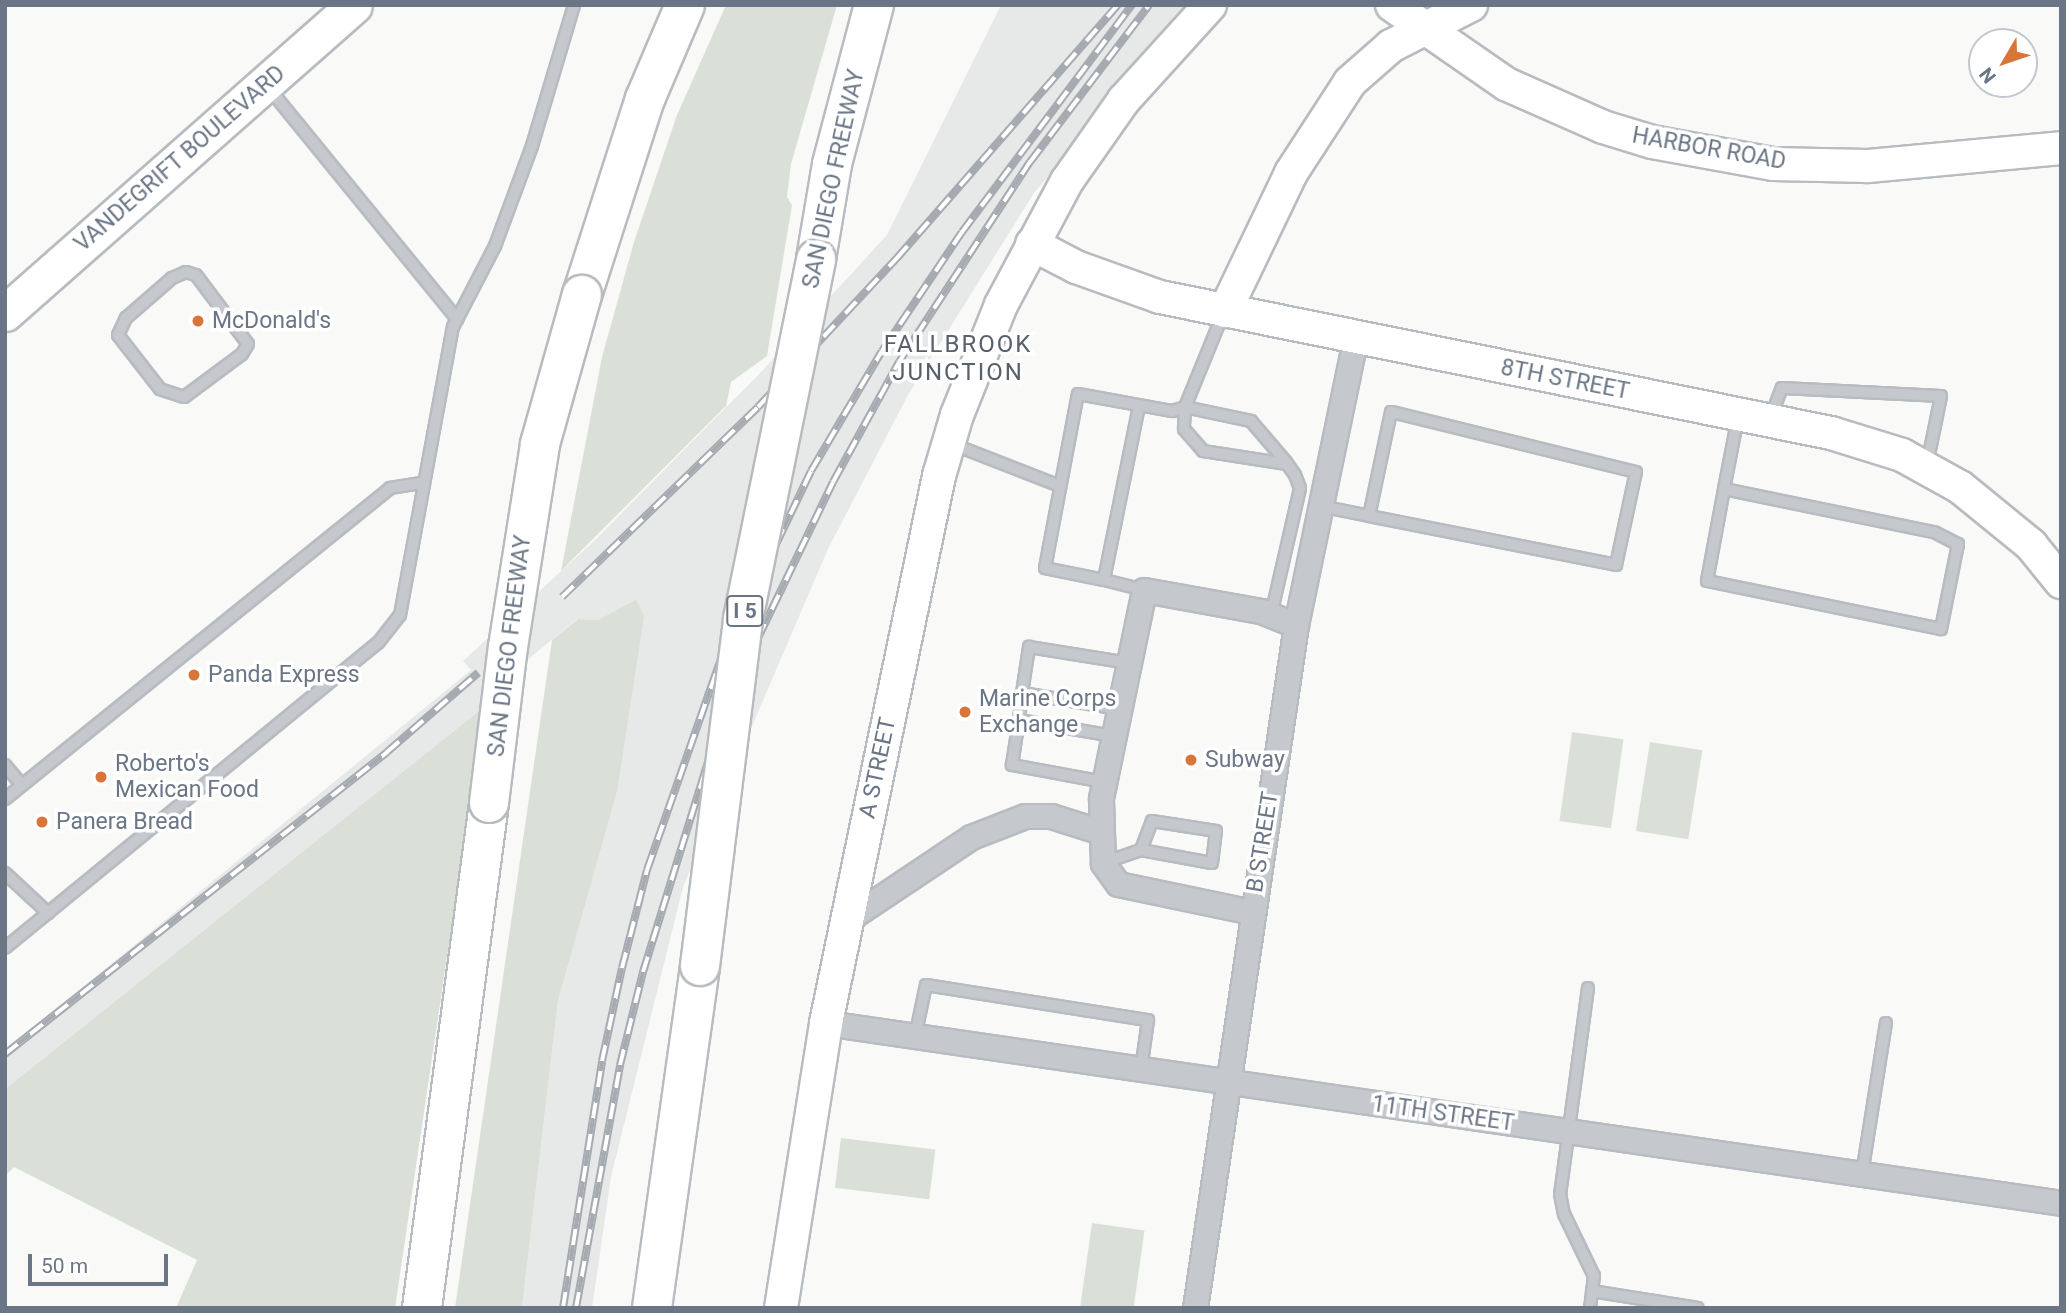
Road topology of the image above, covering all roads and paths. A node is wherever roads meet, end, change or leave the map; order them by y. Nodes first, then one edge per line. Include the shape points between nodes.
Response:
1 (354, 5) edge
2 (574, 5) edge
3 (685, 5) edge
4 (874, 5) edge
5 (1210, 5) edge
6 (1392, 5) edge
7 (1471, 5) edge
8 (1423, 30) junction
9 (265, 84) junction
10 (2061, 148) edge
11 (1032, 244) junction
12 (1225, 311) junction
13 (5, 313) edge
14 (457, 319) junction
15 (1355, 338) junction
16 (170, 394) joint
17 (1139, 405) junction
18 (1185, 407) junction
19 (1738, 414) junction
20 (1769, 420) junction
21 (948, 443) junction
22 (1287, 464) junction
23 (1926, 468) junction
24 (423, 483) junction
25 (1060, 486) junction
26 (1724, 489) junction
27 (1320, 506) junction
28 (1369, 516) junction
29 (1104, 580) junction
30 (2061, 582) edge
31 (1144, 590) junction
32 (1271, 615) junction
33 (1296, 625) junction
34 (1129, 663) junction
35 (1022, 693) junction
36 (1119, 709) junction
37 (1019, 720) junction
38 (1114, 737) junction
39 (5, 765) edge
40 (1104, 782) junction
41 (22, 785) junction
42 (5, 799) edge
43 (1101, 832) junction
44 (1141, 850) junction
45 (1103, 863) junction
46 (5, 873) edge
47 (48, 912) junction
48 (1252, 912) junction
49 (847, 919) junction
50 (5, 948) edge
51 (1588, 988) dead end
52 (826, 1023) junction
53 (1886, 1023) dead end
54 (915, 1037) junction
55 (1141, 1070) junction
56 (1227, 1083) junction
57 (1567, 1132) junction
58 (1862, 1174) junction
59 (2061, 1203) edge
60 (1592, 1291) junction
61 (422, 1308) edge
62 (652, 1308) edge
63 (781, 1308) edge
64 (1195, 1308) edge
65 (1590, 1308) edge
66 (1698, 1308) edge

1 - 9 main road, VANDEGRIFT BOULEVARD
2 - 14 lane via 533,146 500,234
3 - 61 highway, SAN DIEGO FREEWAY, bridge via 645,99 540,444 508,647
4 - 62 highway, SAN DIEGO FREEWAY / I 5, bridge via 832,164 743,619
5 - 11 street, A STREET via 1124,100 1067,181
6 - 8 street, HARBOR ROAD
7 - 8 street
8 - 10 street, HARBOR ROAD via 1506,84 1603,127 1652,142 1773,164 1868,166
8 - 12 street via 1370,62 1320,124
9 - 13 main road, VANDEGRIFT BOULEVARD
9 - 14 lane
11 - 12 street, 8TH STREET via 1076,267 1160,297
11 - 21 street, A STREET via 1002,305
12 - 15 street, 8TH STREET
12 - 18 lane
14 - 24 lane
15 - 19 street, 8TH STREET
15 - 27 street, B STREET
16 - 16 lane via 184,397 193,393 248,344 196,275 186,272 172,278 125,318 118,335 160,389
17 - 18 lane via 1172,411
17 - 25 lane via 1078,394
17 - 29 lane
18 - 22 lane via 1251,421
18 - 22 lane via 1184,429 1203,451
19 - 20 street, 8TH STREET
19 - 26 lane
20 - 23 street, 8TH STREET via 1831,433 1902,455
20 - 23 lane via 1782,387 1941,396
21 - 25 lane
21 - 49 street, A STREET
22 - 32 lane via 1300,488
23 - 30 street, 8TH STREET via 1960,487 2031,545
24 - 41 lane via 390,488
24 - 47 lane via 400,615 378,643
25 - 29 lane via 1045,568
26 - 26 lane via 1707,581 1941,629 1958,544 1934,532
27 - 28 lane
27 - 33 street, B STREET
28 - 28 lane via 1391,412 1636,472 1616,565
29 - 31 lane
31 - 32 street
31 - 34 street
32 - 33 street
33 - 48 street, B STREET
34 - 35 lane via 1029,647
34 - 36 street
35 - 36 lane
35 - 37 lane
36 - 38 street
37 - 38 lane
37 - 40 lane via 1012,765
38 - 40 street
39 - 41 lane
40 - 43 street
41 - 42 lane
43 - 45 street
43 - 49 street via 1051,816 1025,816 971,837
44 - 44 lane via 1212,863 1216,831 1152,821
44 - 45 lane
45 - 48 street via 1118,884
46 - 47 lane
47 - 50 lane
48 - 56 street, B STREET
49 - 52 street, A STREET
51 - 57 lane
52 - 54 street, 11TH STREET
52 - 63 street, A STREET
53 - 58 lane
54 - 55 street, 11TH STREET
54 - 55 lane via 926,985 1148,1020
55 - 56 street, 11TH STREET
56 - 57 street, 11TH STREET
56 - 64 street, B STREET
57 - 58 street, 11TH STREET
57 - 60 lane via 1560,1194 1564,1214 1589,1259
58 - 59 street, 11TH STREET
60 - 65 lane
60 - 66 lane

